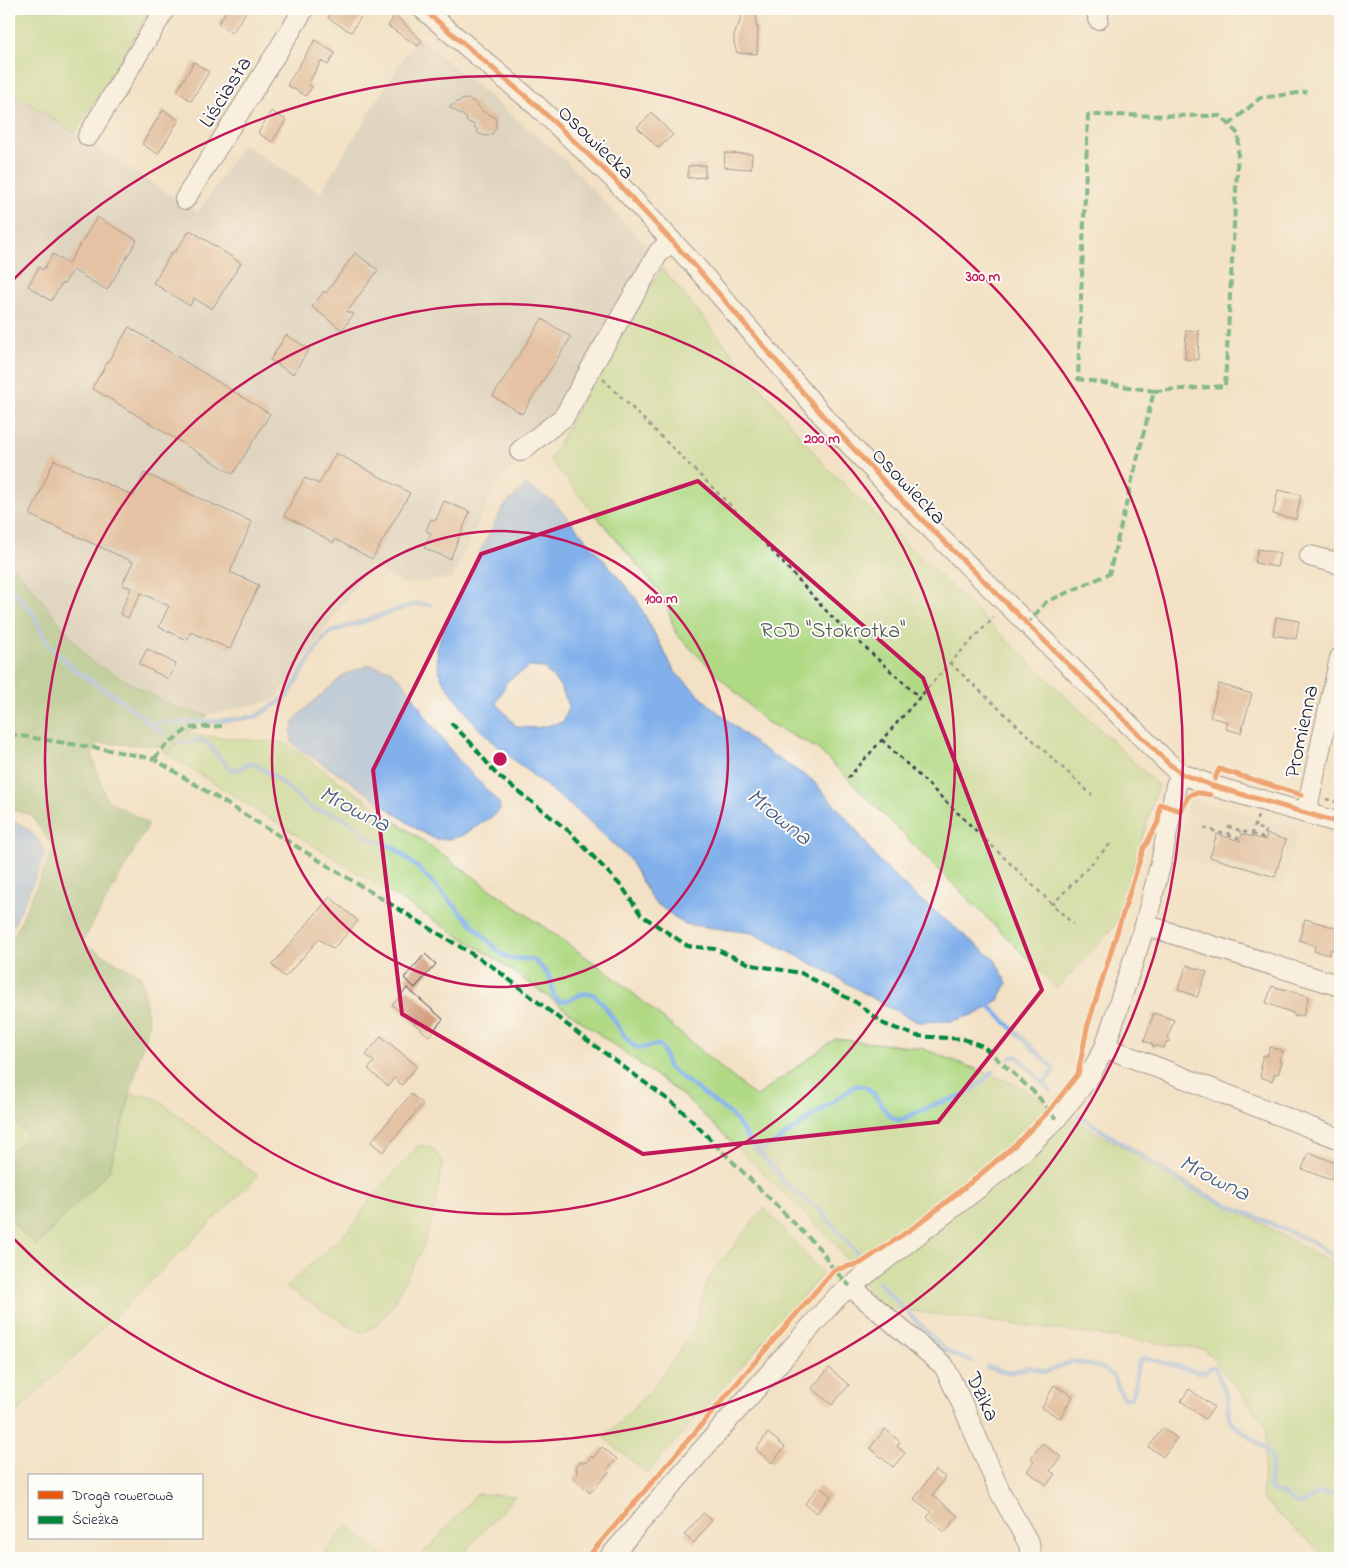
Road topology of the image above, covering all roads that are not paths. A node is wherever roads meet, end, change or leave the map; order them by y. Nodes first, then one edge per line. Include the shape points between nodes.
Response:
1 (165, 9) edge
2 (304, 9) edge
3 (422, 9) edge
4 (88, 136) dead end
5 (185, 199) dead end
6 (672, 241) junction
7 (520, 450) dead end
8 (1310, 556) dead end
9 (1340, 564) edge
10 (1340, 658) edge
11 (1182, 774) junction
12 (1306, 813) junction
13 (1340, 823) edge
14 (1144, 925) junction
15 (1340, 986) edge
16 (1106, 1047) junction
17 (1340, 1139) edge
18 (850, 1286) junction
19 (609, 1558) edge
20 (1031, 1558) edge

1 - 4 street
2 - 5 street, Liściasta
3 - 6 street, Osowiecka via 537,106 613,178
6 - 7 street via 659,252 564,417
6 - 11 street, Osowiecka via 892,490 1150,747
8 - 9 street
10 - 12 street, Promienna
11 - 12 street, Osowiecka
11 - 14 street via 1176,785 1162,858
12 - 13 street, Osowiecka
14 - 15 street
14 - 16 street
16 - 17 street
16 - 18 street via 1066,1108 1021,1153
18 - 19 street
18 - 20 street, Dzika via 944,1366 1001,1494 1029,1544

